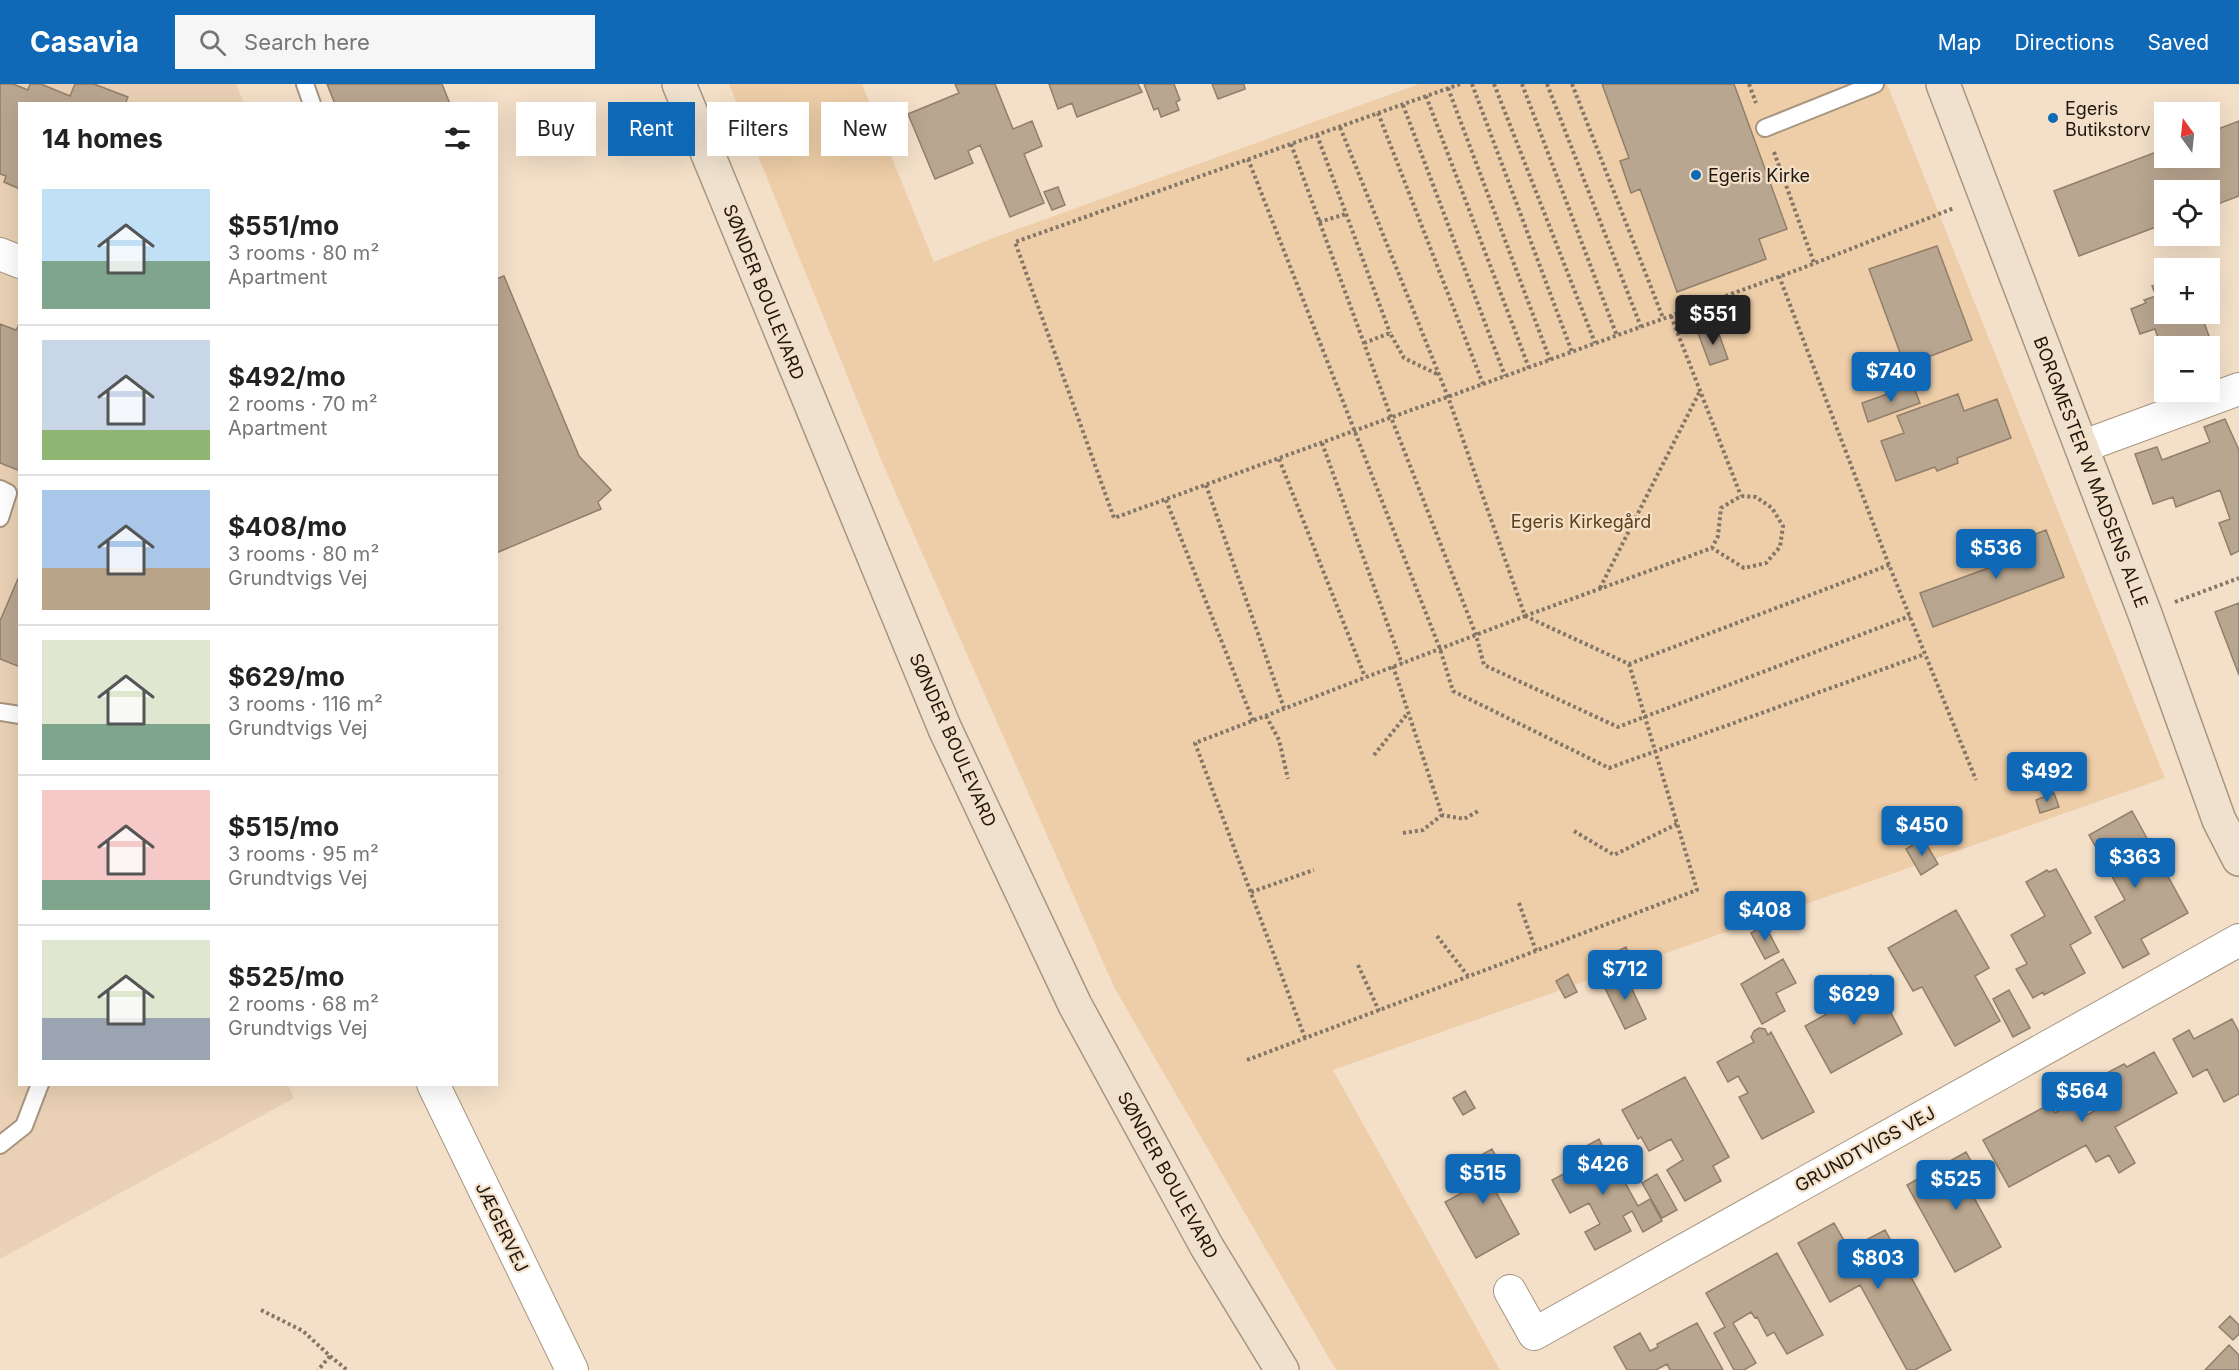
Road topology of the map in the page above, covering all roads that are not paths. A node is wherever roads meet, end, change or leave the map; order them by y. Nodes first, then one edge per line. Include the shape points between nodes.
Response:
1 (305, 84) edge
2 (679, 84) edge
3 (1875, 84) edge
4 (1943, 84) edge
5 (311, 102) edge
6 (1765, 128) road end
7 (0, 254) edge
8 (18, 261) edge
9 (2239, 389) edge
10 (2081, 447) junction
11 (0, 489) edge
12 (0, 518) edge
13 (0, 712) edge
14 (18, 715) edge
15 (2239, 859) edge
16 (2239, 940) edge
17 (39, 1086) edge
18 (434, 1086) edge
19 (0, 1145) edge
20 (1510, 1291) dead end
21 (572, 1370) edge
22 (1282, 1370) edge

1 - 5 lane
2 - 22 street, SØNDER BOULEVARD via 945,729 1075,1005 1207,1247
3 - 6 lane
4 - 10 street, BORGMESTER W MADSENS ALLE
7 - 8 street
9 - 10 street
10 - 15 street, BORGMESTER W MADSENS ALLE via 2219,820
11 - 12 lane via 8,493
13 - 14 lane
16 - 20 street, GRUNDTVIGS VEJ via 1534,1334
17 - 19 lane via 24,1126
18 - 21 street, JÆGERVEJ

